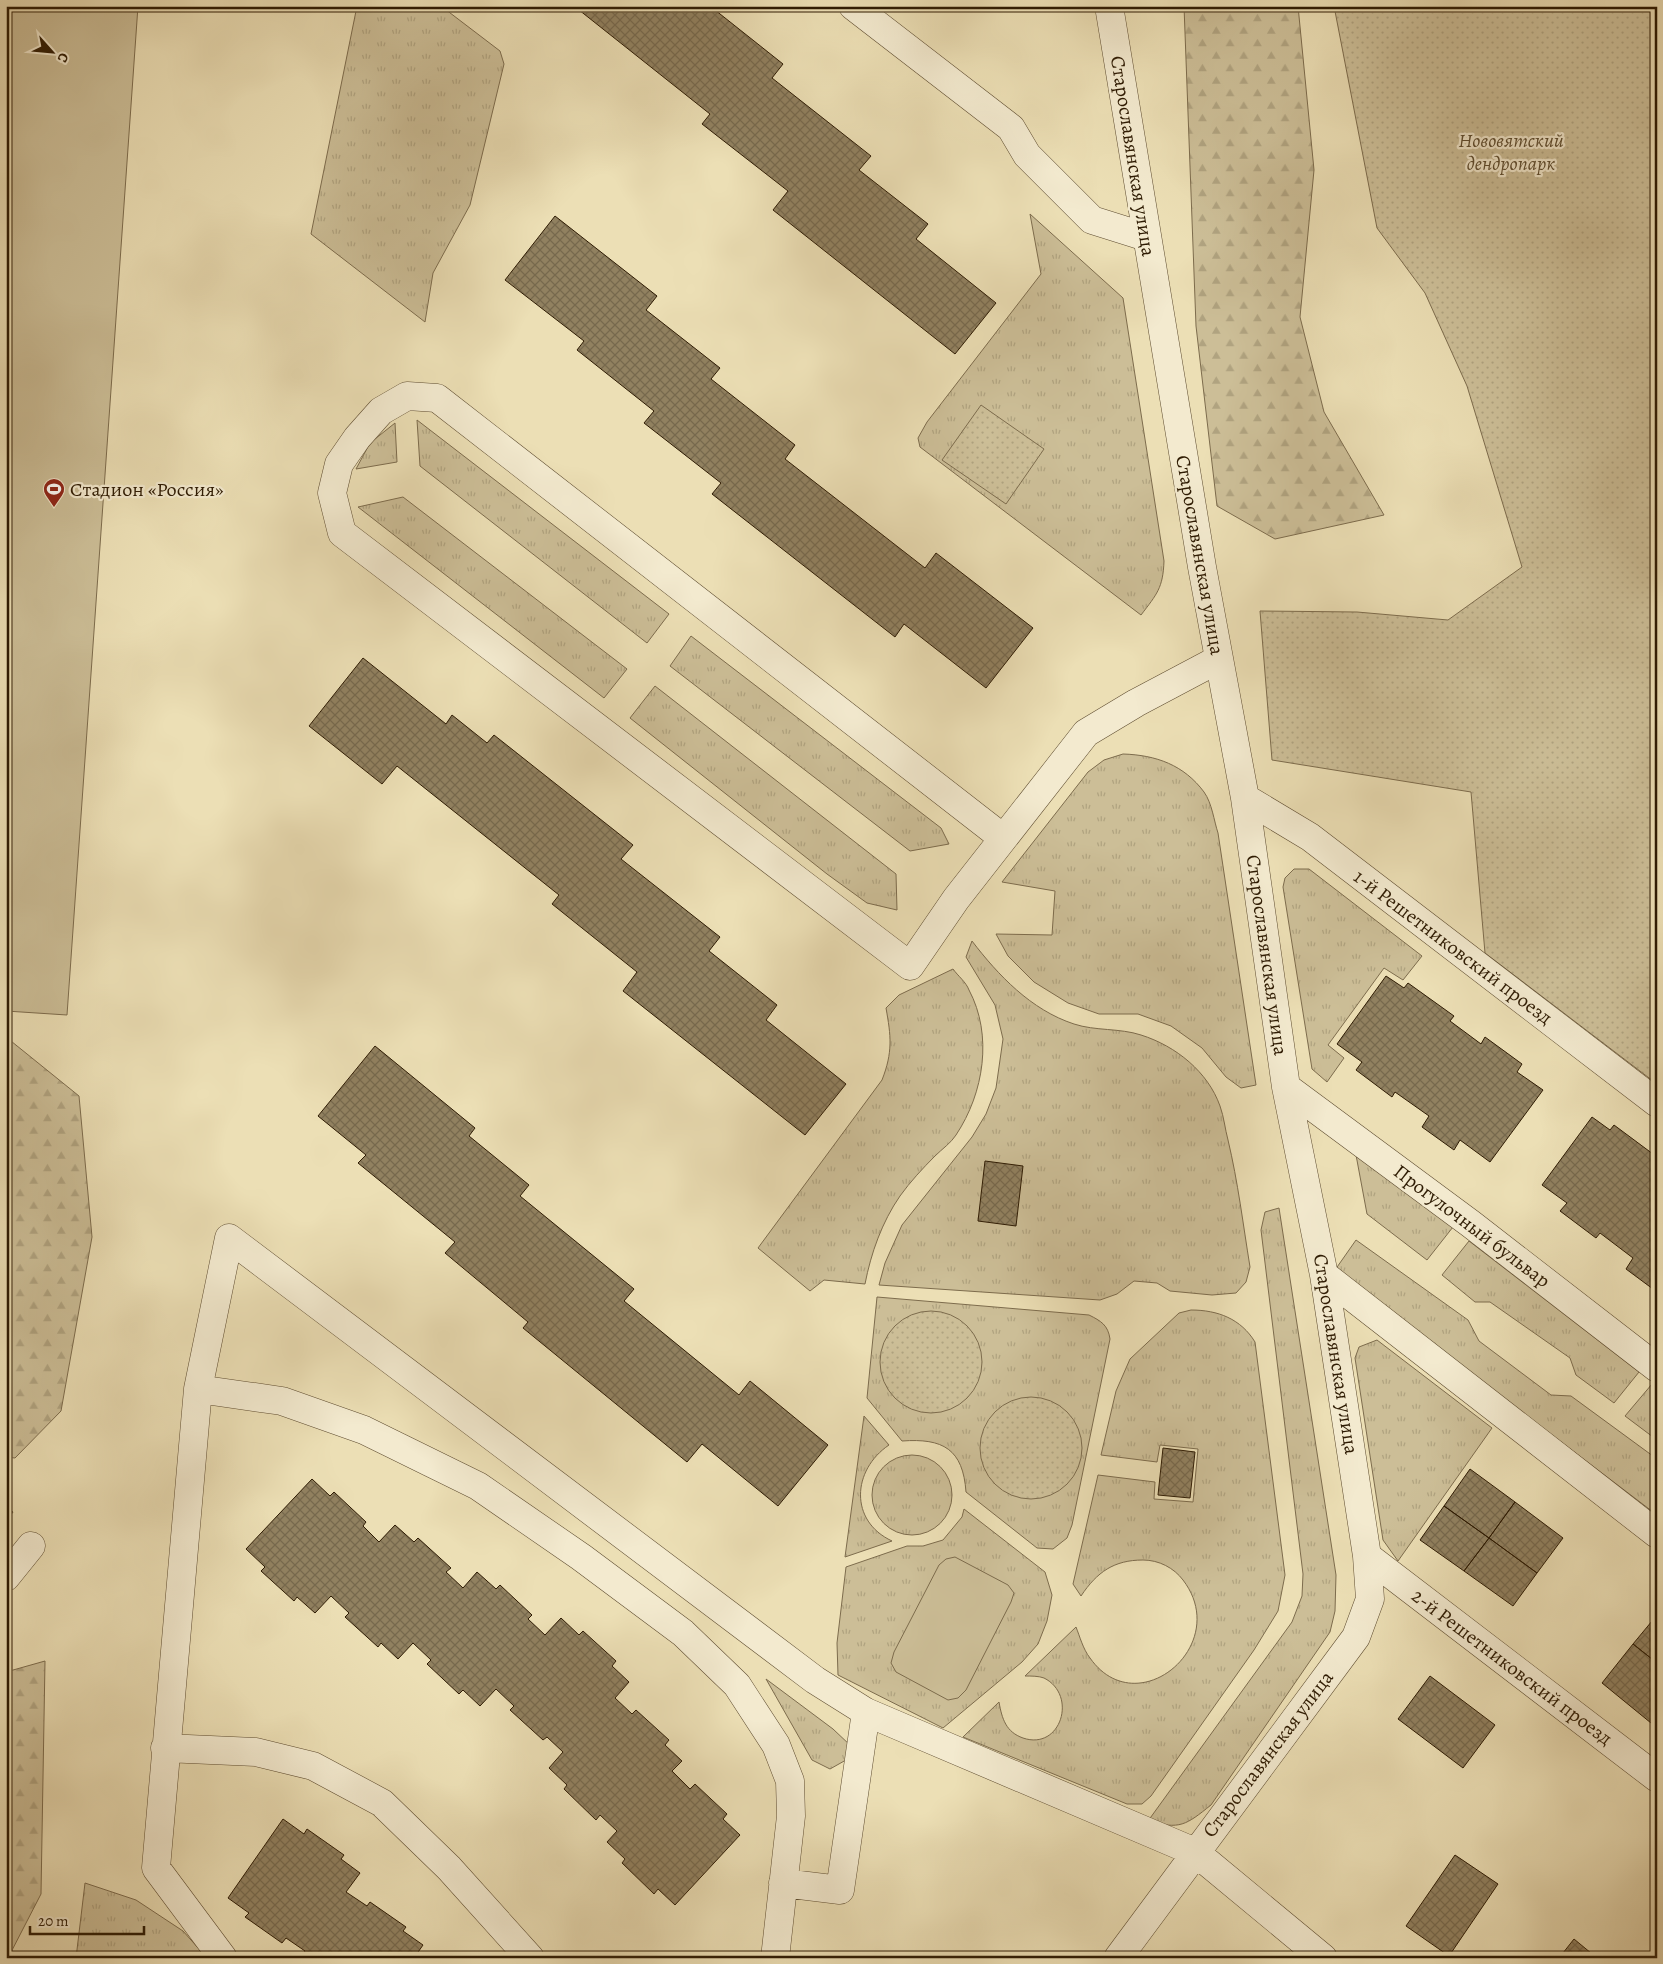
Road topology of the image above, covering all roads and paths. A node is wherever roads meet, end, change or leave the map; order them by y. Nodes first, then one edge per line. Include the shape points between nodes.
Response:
1 (853, 6) edge
2 (1109, 6) edge
3 (1146, 237) junction
4 (1218, 659) junction
5 (1245, 798) junction
6 (1003, 838) junction
7 (1286, 1087) junction
8 (1657, 1103) edge
9 (1324, 1275) junction
10 (1657, 1368) edge
11 (198, 1390) junction
12 (1657, 1534) edge
13 (31, 1546) dead end
14 (1367, 1556) junction
15 (6, 1577) edge
16 (866, 1712) junction
17 (165, 1748) junction
18 (1657, 1778) edge
19 (1195, 1852) junction
20 (783, 1883) junction
21 (223, 1958) edge
22 (530, 1958) edge
23 (775, 1958) edge
24 (1118, 1958) edge
25 (1323, 1958) edge

1 - 3 street via 1011,128 1028,156 1092,220
2 - 3 street, Старославянская улица
3 - 4 street, Старославянская улица
4 - 5 street, Старославянская улица
4 - 6 street via 1086,733
5 - 7 street, Старославянская улица
5 - 8 street, 1-й Решетниковский проезд via 1310,837
6 - 6 street via 910,966 342,533 332,493 339,464 381,412 407,396 437,398
7 - 9 street, Старославянская улица
7 - 10 street, Прогулочный бульвар
9 - 12 street
9 - 14 street, Старославянская улица
11 - 16 street via 228,1238 815,1680
11 - 17 street
11 - 20 street via 282,1401 364,1430 478,1486 683,1633 737,1685 776,1745 790,1781 791,1816
13 - 15 street
14 - 18 street, 2-й Решетниковский проезд
14 - 19 street, Старославянская улица via 1370,1599 1356,1637
16 - 19 street
16 - 20 street via 840,1890
17 - 21 street via 156,1868
17 - 22 street via 256,1752 313,1766 382,1803 449,1868
19 - 24 street, Старославянская улица
19 - 25 street
20 - 23 street

